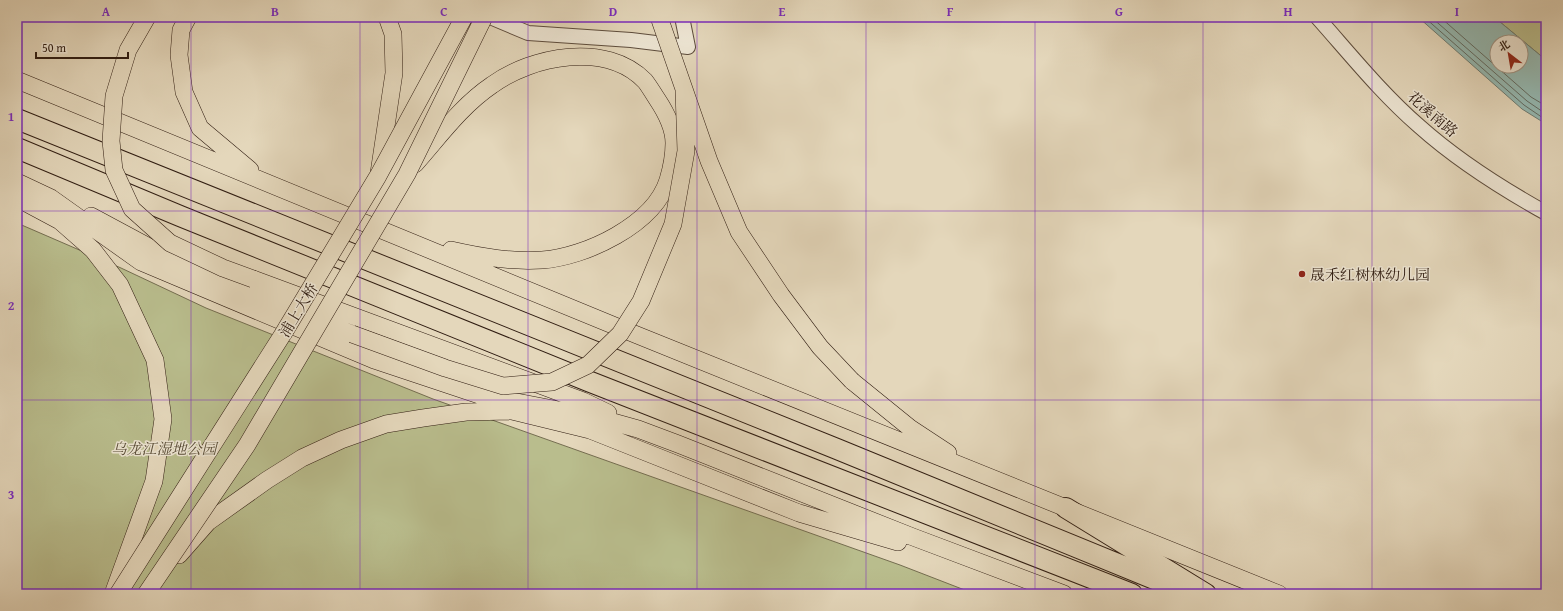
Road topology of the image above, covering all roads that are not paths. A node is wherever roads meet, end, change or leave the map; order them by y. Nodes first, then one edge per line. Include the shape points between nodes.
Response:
1 (147, 17) edge
2 (188, 17) edge
3 (387, 17) edge
4 (464, 17) edge
5 (484, 17) edge
6 (490, 17) edge
7 (659, 17) edge
8 (682, 17) edge
9 (1317, 17) edge
10 (17, 80) edge
11 (684, 90) junction
12 (17, 119) edge
13 (17, 148) edge
14 (407, 174) junction
15 (378, 176) junction
16 (261, 179) junction
17 (17, 182) edge
18 (17, 198) edge
19 (51, 198) junction
20 (1546, 213) edge
21 (394, 236) junction
22 (678, 444) junction
23 (978, 473) junction
24 (1066, 508) junction
25 (1039, 584) junction
26 (148, 590) edge
27 (113, 594) edge
28 (118, 594) edge
29 (1064, 594) edge
30 (1132, 594) edge
31 (1191, 594) edge
32 (1206, 594) edge
33 (1279, 594) edge

1 - 22 main road, bridge via 128,50 114,96 111,140 114,170 132,209 170,243 223,268 583,401
2 - 16 main road via 181,30 179,55 184,92 200,128
3 - 15 main road via 393,34 394,73
4 - 15 main road, 浦上大桥, bridge
5 - 14 main road, bridge
6 - 8 street via 528,33 631,40 688,47
7 - 11 main road, bridge
9 - 20 street, 花溪南路 via 1382,90 1419,126 1459,159
10 - 16 main road
11 - 19 main road, bridge via 686,151 673,224 641,301 620,334 588,365 552,382 503,386 352,334 201,275 110,226
11 - 23 main road, bridge via 708,161 739,232 780,295 820,347 852,381 910,428
12 - 31 highway
13 - 30 highway via 588,381
14 - 21 main road, bridge via 469,102 492,84 515,71 548,60 584,55 621,64 644,80 666,111 674,142 668,181 643,216 623,233 581,252 543,260 495,260
14 - 26 main road, bridge via 247,445
15 - 28 main road, 浦上大桥, bridge via 283,334
16 - 21 main road
17 - 19 main road
18 - 27 main road via 60,221 93,250 120,285 155,360 163,419 154,481
19 - 22 main road via 141,262 374,360 479,395 595,417
21 - 23 main road
22 - 25 main road
23 - 24 main road
24 - 32 highway
24 - 33 main road
25 - 26 main road, bridge via 799,513 590,430 512,411 466,412 386,424 341,440 302,458 208,522
25 - 29 main road

